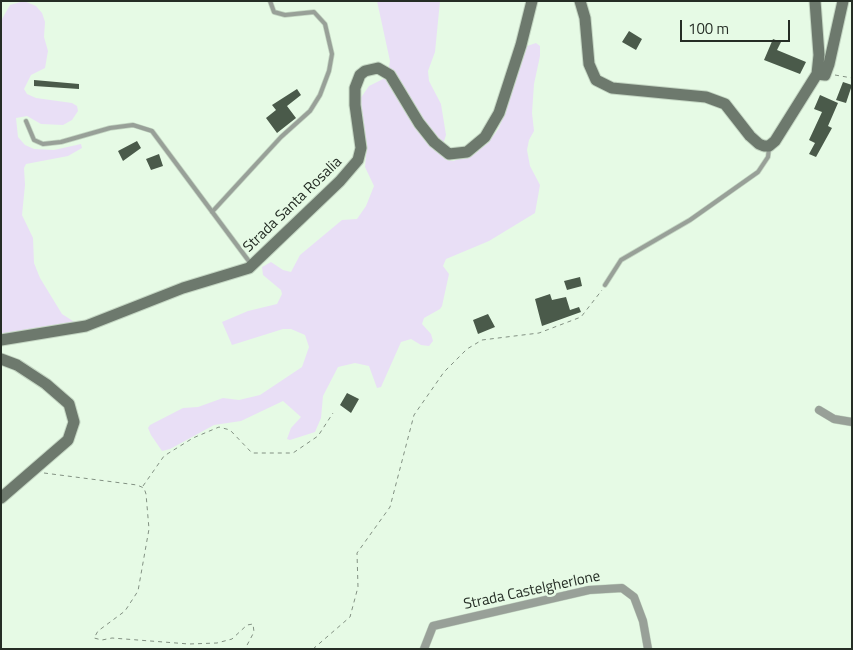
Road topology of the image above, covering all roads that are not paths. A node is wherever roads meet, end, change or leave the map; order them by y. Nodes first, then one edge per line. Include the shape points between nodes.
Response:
1 (270, 1) edge
2 (532, 1) edge
3 (580, 1) edge
4 (815, 1) edge
5 (843, 1) edge
6 (821, 74) junction
7 (26, 121) dead end
8 (769, 146) junction
9 (212, 212) junction
10 (252, 265) junction
11 (605, 285) road end
12 (1, 340) edge
13 (1, 359) edge
14 (819, 410) dead end
15 (852, 422) edge
16 (1, 498) edge
17 (424, 649) edge
18 (648, 649) edge

1 - 9 lane via 274,12 286,15 314,12 325,24 332,54 329,71 310,111 281,137
2 - 10 street, Strada Santa Rosalia via 499,113 485,137 467,152 449,154 418,122 390,74 378,68 365,71 356,81 355,88 361,148 358,160
3 - 8 street via 586,18 589,64 596,80 603,85 706,97 725,104 759,144
4 - 6 street
5 - 6 street via 829,64
6 - 8 street
7 - 9 lane via 34,140 44,144 133,125 152,131
8 - 11 lane via 768,157 758,172 690,220 621,260
9 - 10 lane
10 - 12 street, Strada Santa Rosalia via 86,326
13 - 16 street via 17,365 46,384 69,404 73,413 73,431 68,440
14 - 15 street via 834,419
17 - 18 street, Strada Castelgherlone via 433,626 589,590 622,588 634,597

